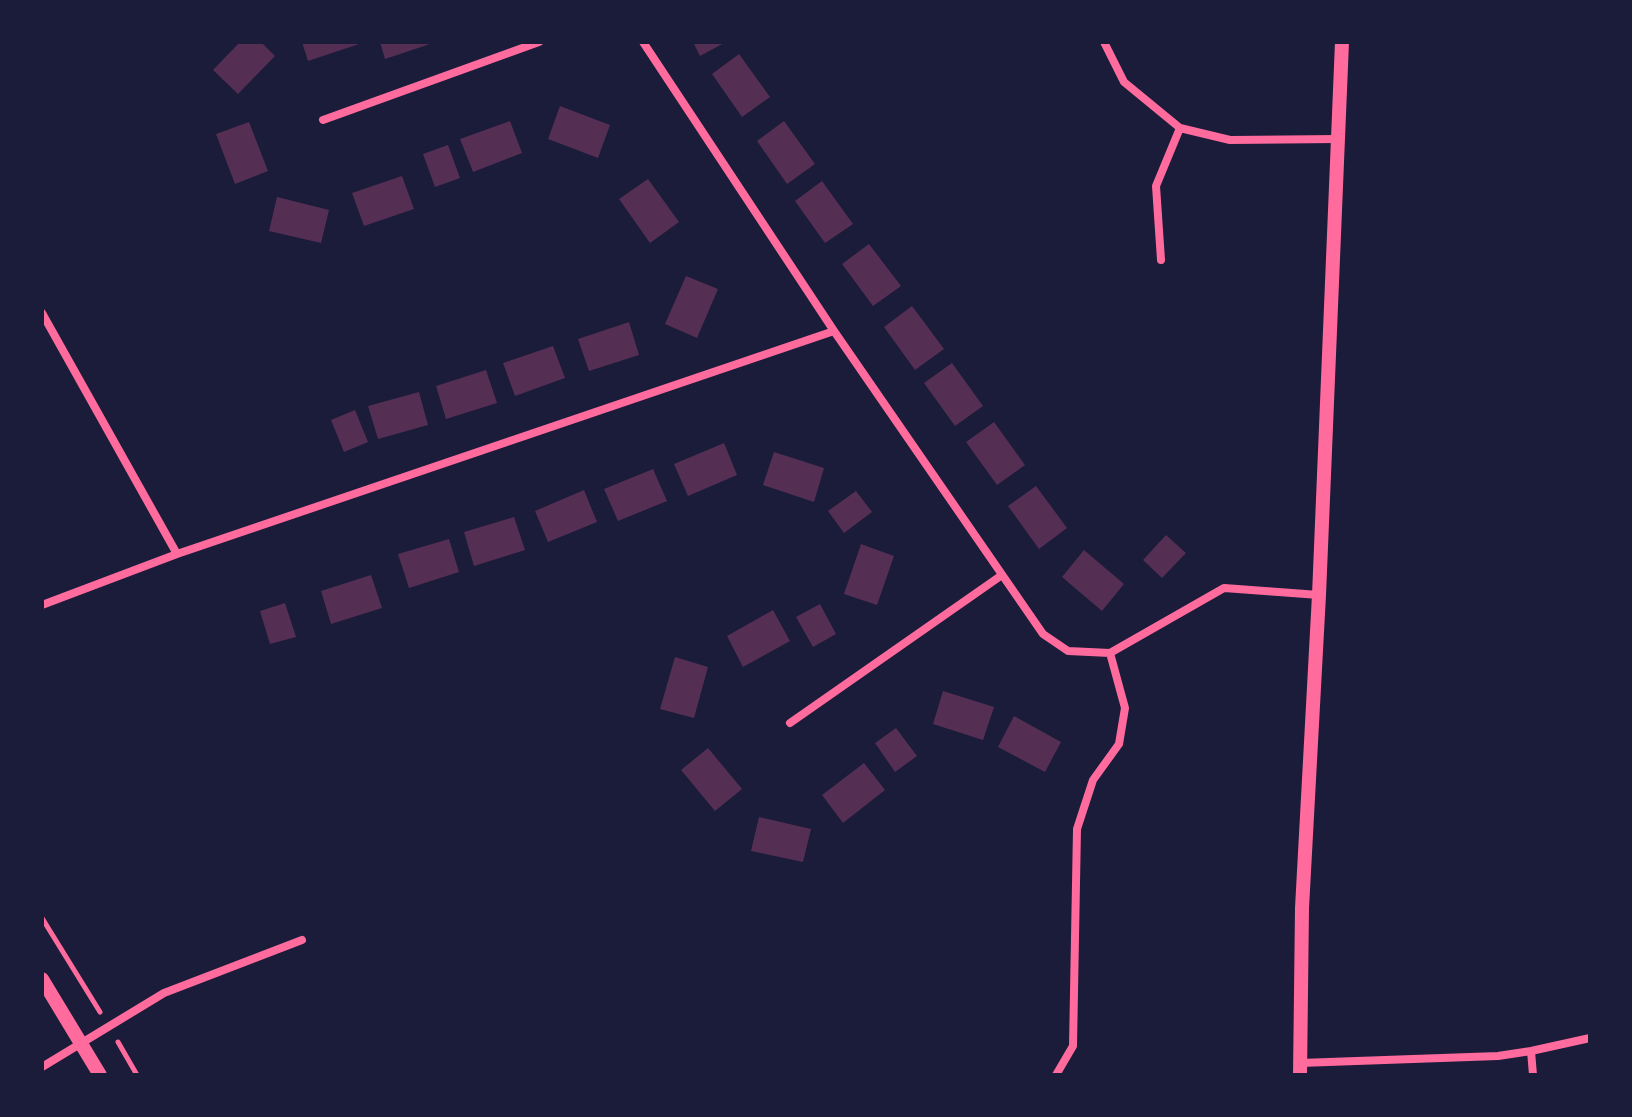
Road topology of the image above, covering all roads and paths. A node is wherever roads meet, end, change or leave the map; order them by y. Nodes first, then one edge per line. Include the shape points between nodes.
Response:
1 (539, 42) edge
2 (643, 42) edge
3 (1104, 42) edge
4 (1342, 42) edge
5 (323, 120) dead end
6 (1180, 128) junction
7 (1339, 139) junction
8 (1161, 260) dead end
9 (42, 313) edge
10 (834, 331) junction
11 (177, 554) junction
12 (1002, 575) junction
13 (1319, 595) junction
14 (42, 605) edge
15 (1110, 653) junction
16 (790, 723) dead end
17 (42, 918) edge
18 (302, 940) dead end
19 (42, 979) edge
20 (108, 1026) junction
21 (1590, 1038) edge
22 (81, 1042) junction
23 (1531, 1051) junction
24 (42, 1067) edge
25 (1300, 1069) edge
26 (100, 1075) edge
27 (137, 1075) edge
28 (1056, 1075) edge
29 (1533, 1075) edge

1 - 5 street
2 - 10 street
3 - 6 street via 1124,82
4 - 7 street
6 - 7 street via 1230,140
6 - 8 street via 1156,186
7 - 13 street
9 - 11 street
10 - 11 street
10 - 12 street
11 - 14 street
12 - 15 street via 1043,634 1068,651
12 - 16 street
13 - 15 street via 1224,588
13 - 25 street via 1302,908
15 - 28 street via 1125,708 1119,744 1093,780 1077,829 1073,1046
17 - 20 path
18 - 20 street via 164,993
19 - 22 street
20 - 22 street
20 - 27 path
21 - 23 street
22 - 24 street
22 - 26 street
23 - 25 street
23 - 29 street

